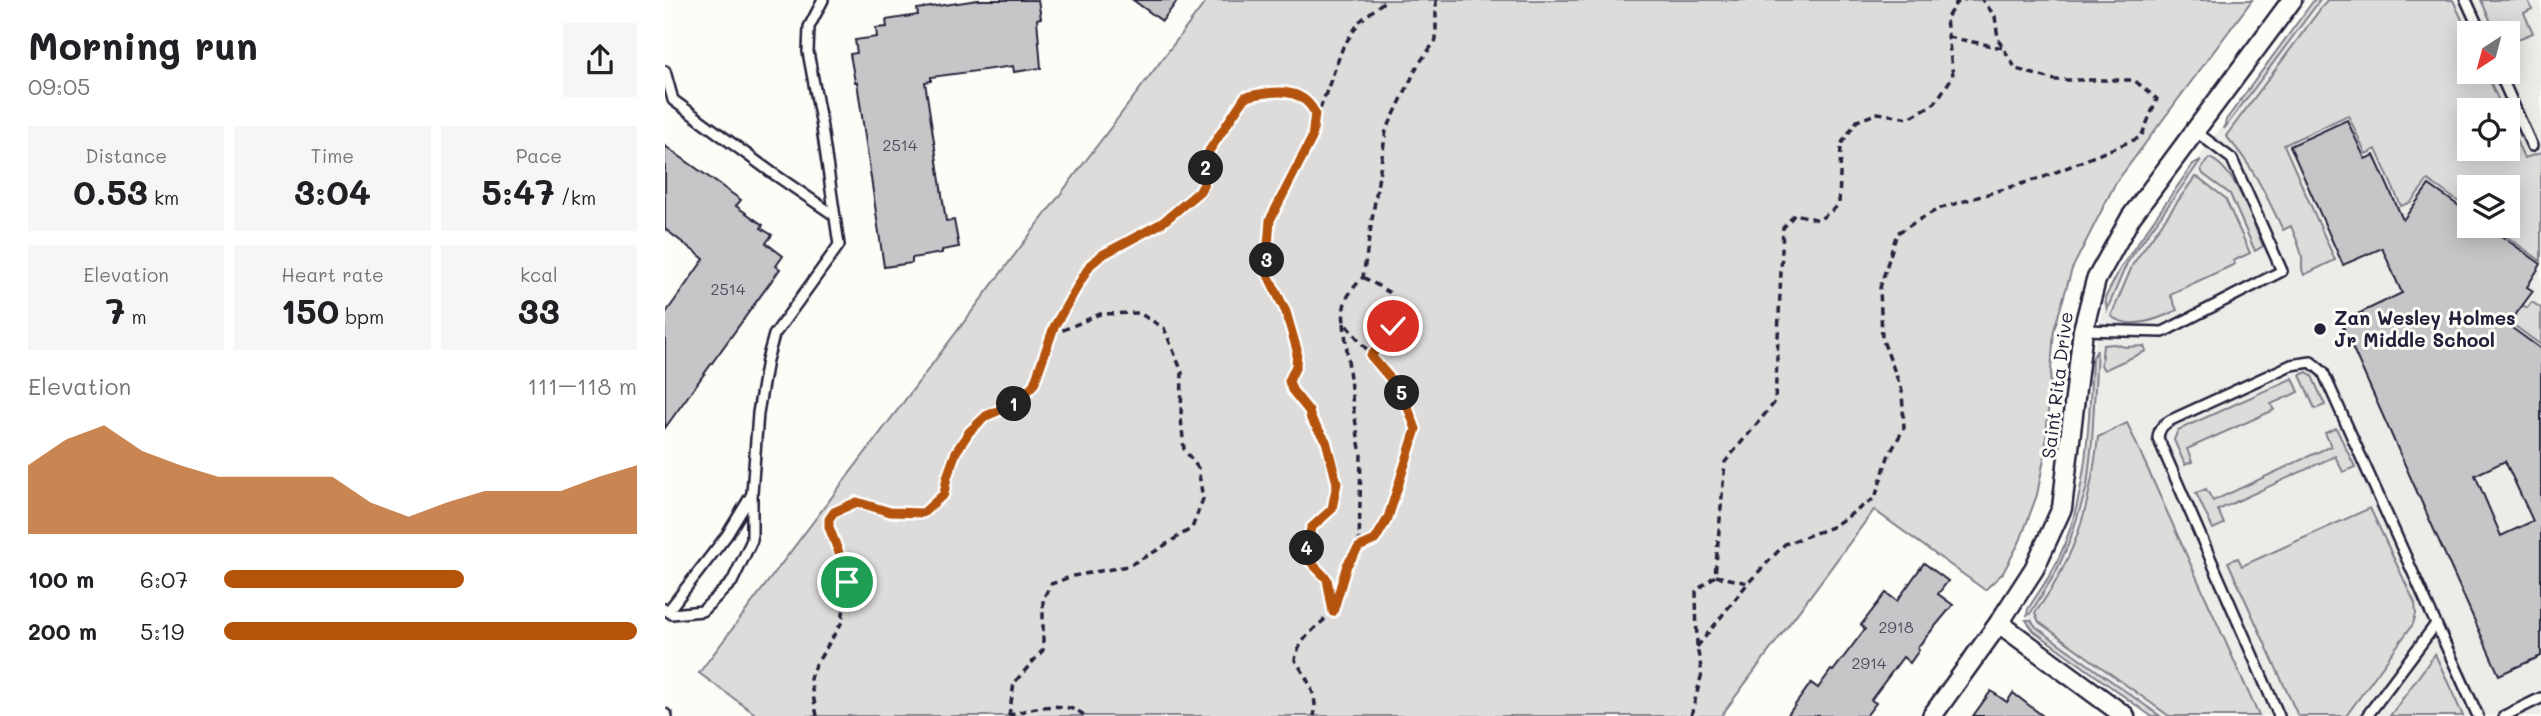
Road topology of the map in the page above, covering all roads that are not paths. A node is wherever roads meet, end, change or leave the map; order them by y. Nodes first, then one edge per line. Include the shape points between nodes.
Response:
1 (822, 0) edge
2 (2292, 0) edge
3 (2466, 0) edge
4 (2476, 21) edge
5 (665, 71) edge
6 (2504, 84) edge
7 (2195, 131) junction
8 (2532, 146) dead end
9 (834, 215) junction
10 (2083, 330) junction
11 (753, 493) junction
12 (667, 610) edge
13 (1999, 623) junction
14 (2436, 624) junction
15 (2541, 698) edge
16 (1932, 716) edge
17 (2125, 716) edge
18 (2279, 716) edge
19 (2367, 716) edge
20 (2478, 716) edge
21 (2504, 716) edge

1 - 9 lane via 809,27 808,52
2 - 7 street, Saint Rita Drive
3 - 4 lane
5 - 9 lane via 673,100
6 - 8 lane
7 - 10 street, Saint Rita Drive via 2131,217 2096,280
7 - 10 lane via 2232,159 2282,271 2163,332
9 - 11 lane via 839,245 774,335 758,413
10 - 13 street, Saint Rita Drive via 2062,508 2034,569
11 - 12 lane via 727,535
11 - 12 lane via 752,540 732,582 702,611 672,614
13 - 16 street, Saint Rita Drive
13 - 17 street
14 - 18 lane via 2318,366 2312,362 2291,365 2164,424 2159,445
14 - 19 lane
14 - 20 lane
15 - 21 lane

